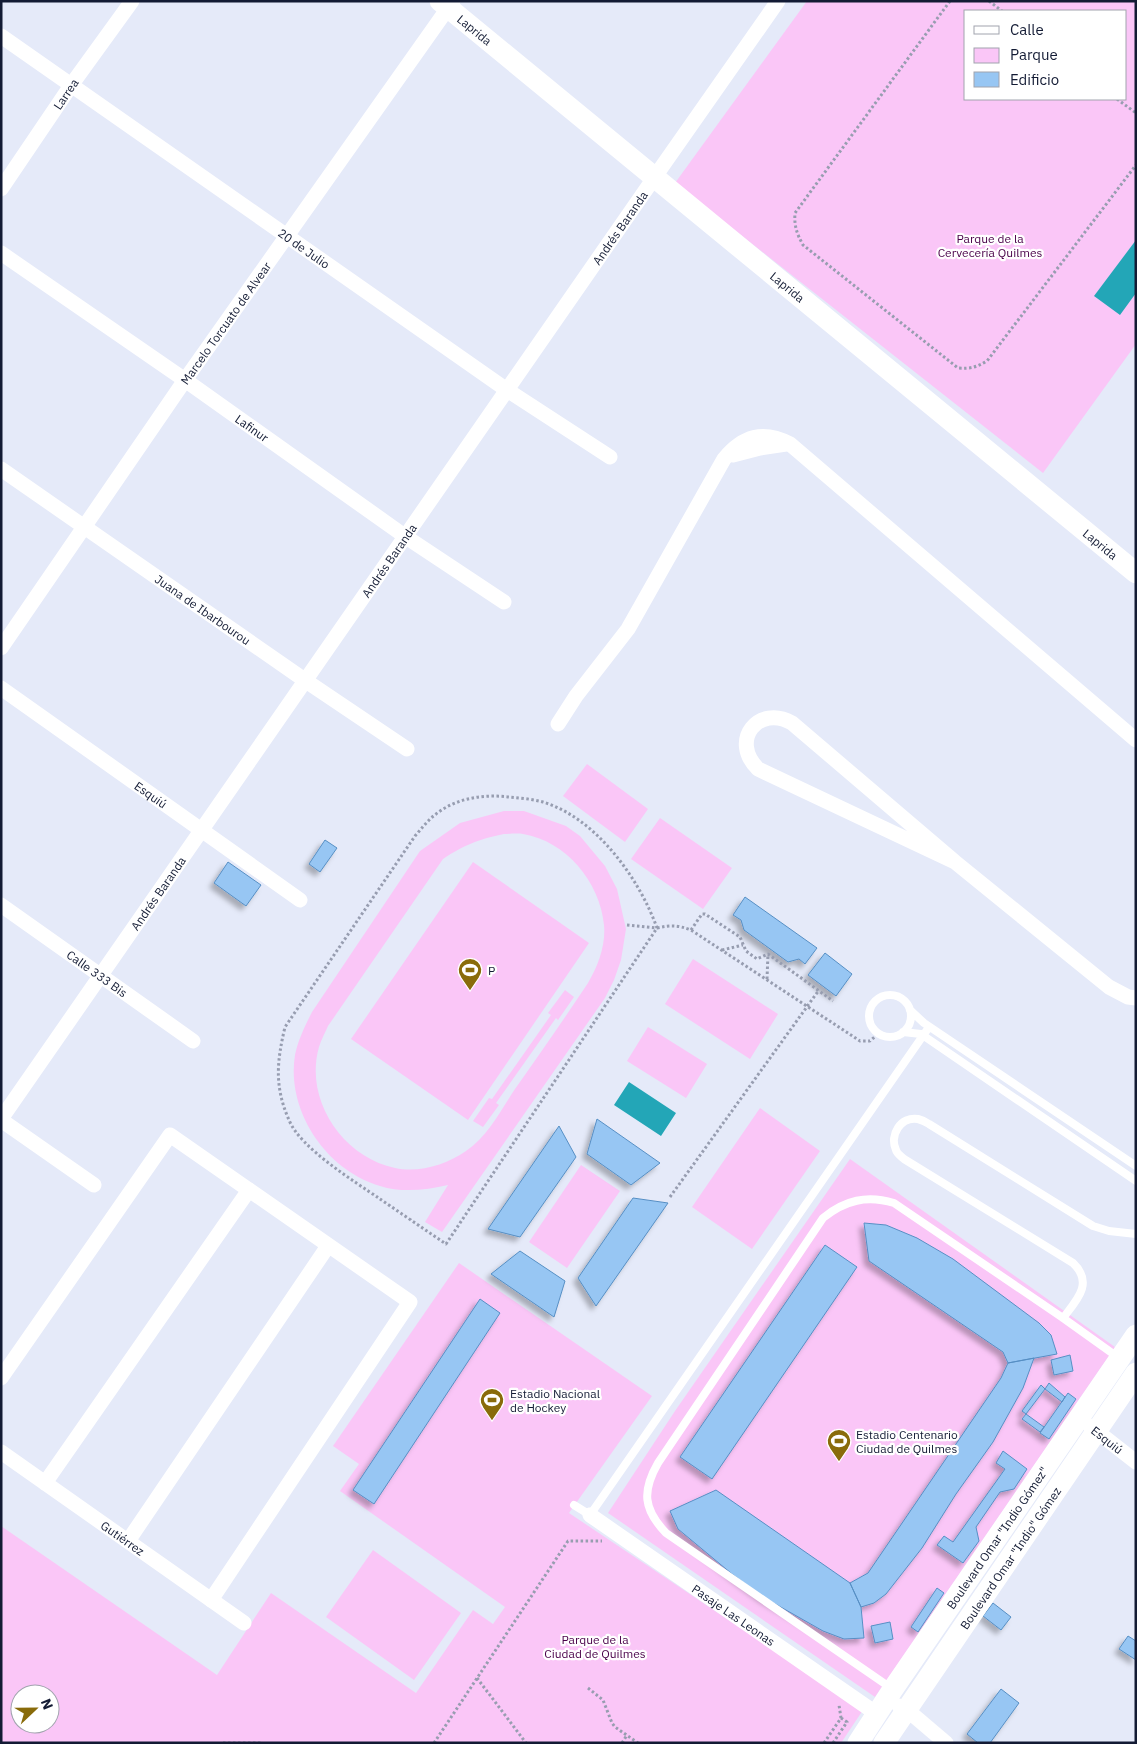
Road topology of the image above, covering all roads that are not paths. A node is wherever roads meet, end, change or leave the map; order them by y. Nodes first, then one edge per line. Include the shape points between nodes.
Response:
1 (132, 1) edge
2 (778, 1) edge
3 (447, 4) edge
4 (1, 36) edge
5 (72, 84) junction
6 (654, 178) junction
7 (1, 190) edge
8 (287, 237) junction
9 (1, 253) edge
10 (186, 380) junction
11 (507, 390) junction
12 (610, 457) dead end
13 (1, 469) edge
14 (85, 527) junction
15 (406, 537) junction
16 (1136, 573) edge
17 (504, 602) dead end
18 (1, 648) edge
19 (306, 681) junction
20 (1, 688) edge
21 (558, 724) dead end
22 (1136, 740) edge
23 (407, 749) dead end
24 (201, 830) junction
25 (955, 862) junction
26 (300, 900) dead end
27 (1, 905) edge
28 (100, 976) junction
29 (1136, 998) edge
30 (910, 1010) junction
31 (929, 1027) junction
32 (903, 1032) junction
33 (923, 1036) junction
34 (193, 1041) dead end
35 (1, 1120) edge
36 (1136, 1166) edge
37 (1136, 1181) edge
38 (94, 1185) dead end
39 (249, 1190) junction
40 (1136, 1234) edge
41 (328, 1246) junction
42 (1064, 1318) junction
43 (1136, 1335) edge
44 (1119, 1358) junction
45 (1136, 1372) edge
46 (1, 1378) edge
47 (1087, 1424) junction
48 (1, 1452) edge
49 (1136, 1462) edge
50 (45, 1483) junction
51 (574, 1505) dead end
52 (590, 1515) junction
53 (128, 1541) junction
54 (211, 1600) junction
55 (244, 1623) dead end
56 (886, 1701) junction
57 (906, 1709) junction
58 (858, 1743) edge
59 (884, 1743) edge
60 (946, 1743) edge

1 - 5 street, Larrea
2 - 6 street, Andrés Baranda
3 - 6 main road, Laprida
3 - 8 street, Marcelo Torcuato de Alvear
4 - 5 street, 20 de Julio
5 - 7 street, Larrea
5 - 8 street, 20 de Julio
6 - 11 street, Andrés Baranda
6 - 16 main road, Laprida
8 - 10 street, Marcelo Torcuato de Alvear
8 - 11 street, 20 de Julio
9 - 10 street, Lafinur
10 - 14 street, Marcelo Torcuato de Alvear
10 - 15 street, Lafinur
11 - 12 street, 20 de Julio
11 - 15 street, Andrés Baranda
13 - 14 street, Juana de Ibarbourou
14 - 18 street, Marcelo Torcuato de Alvear
14 - 19 street, Juana de Ibarbourou
15 - 17 street, Lafinur
15 - 19 street, Andrés Baranda
19 - 23 street, Juana de Ibarbourou
19 - 24 street, Andrés Baranda
20 - 24 street, Esquiú
21 - 22 street via 628,629 724,458 790,444
24 - 26 street, Esquiú
24 - 28 street, Andrés Baranda
25 - 25 street via 792,723 785,719 767,718 751,730 745,740 746,752 758,768
25 - 29 street via 1109,988
27 - 28 street, Calle 333 Bis
28 - 34 street, Calle 333 Bis
28 - 35 street, Andrés Baranda
30 - 31 lane
30 - 32 lane via 910,1022
30 - 32 lane via 904,1000 886,995 876,1001 870,1012 874,1029 879,1033 891,1036
31 - 33 lane
31 - 36 lane
32 - 33 lane
33 - 37 lane
33 - 52 lane
35 - 38 street
39 - 41 street
39 - 46 street via 170,1135
39 - 50 street
40 - 42 lane via 1093,1226 918,1119 904,1121 896,1130 893,1142 896,1152 904,1159 1079,1269 1083,1286
41 - 53 street
41 - 54 street via 410,1302
42 - 44 lane
42 - 56 lane via 894,1203 879,1199 863,1200 835,1208 823,1218 648,1482 647,1501 666,1534
43 - 44 main road, Boulevard Omar "Indio Gómez"
44 - 47 main road, Boulevard Omar "Indio Gómez"
45 - 47 main road, Boulevard Omar "Indio" Gómez
47 - 49 street, Esquiú
47 - 56 main road, Boulevard Omar "Indio Gómez"
47 - 57 main road, Boulevard Omar "Indio" Gómez
48 - 50 street, Gutiérrez
50 - 53 street, Gutiérrez
51 - 52 lane
52 - 56 street, Pasaje Las Leonas
53 - 54 street, Gutiérrez
54 - 55 street, Gutiérrez
56 - 57 street, Pasaje Las Leonas
56 - 58 main road, Boulevard Omar "Indio Gómez"
57 - 59 main road, Boulevard Omar "Indio" Gómez
57 - 60 street, Pasaje Las Leonas

